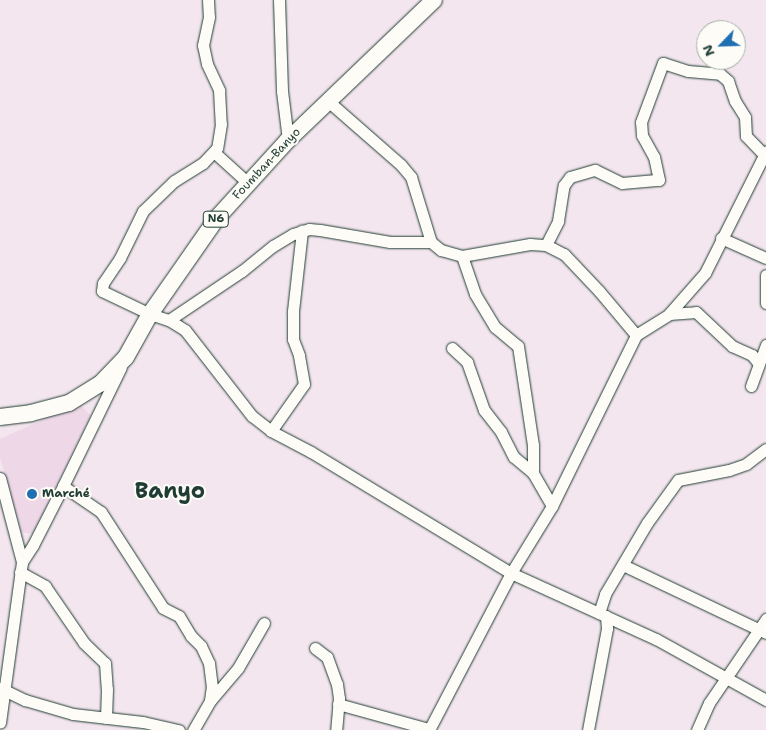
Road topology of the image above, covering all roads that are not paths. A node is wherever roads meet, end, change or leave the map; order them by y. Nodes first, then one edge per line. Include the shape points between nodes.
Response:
1 (208, 0) edge
2 (279, 0) edge
3 (434, 0) edge
4 (328, 101) junction
5 (288, 140) junction
6 (215, 153) junction
7 (765, 154) edge
8 (248, 183) junction
9 (302, 231) junction
10 (721, 238) junction
11 (431, 242) junction
12 (546, 245) junction
13 (462, 256) junction
14 (766, 258) edge
15 (766, 275) edge
16 (766, 303) edge
17 (150, 314) junction
18 (669, 314) junction
19 (170, 320) junction
20 (636, 335) junction
21 (766, 345) edge
22 (452, 348) dead end
23 (126, 357) junction
24 (759, 364) junction
25 (752, 386) dead end
26 (0, 417) edge
27 (272, 431) junction
28 (764, 452) edge
29 (533, 473) junction
30 (0, 478) edge
31 (63, 486) junction
32 (552, 506) junction
33 (623, 565) junction
34 (21, 567) junction
35 (511, 573) junction
36 (603, 614) junction
37 (766, 619) edge
38 (264, 623) dead end
39 (762, 631) edge
40 (315, 648) dead end
41 (726, 676) junction
42 (2, 689) edge
43 (766, 700) edge
44 (210, 701) junction
45 (338, 704) junction
46 (106, 718) junction
47 (0, 722) edge
48 (179, 730) edge
49 (192, 730) edge
50 (336, 730) edge
51 (429, 730) edge
52 (588, 730) edge
53 (697, 730) edge

1 - 6 street via 209,17 203,45 220,106 219,142
2 - 5 street via 282,91
3 - 4 highway, Foumban-Banyo / N6
4 - 5 highway, Foumban-Banyo / N6
4 - 11 street via 411,177
5 - 8 highway, Foumban-Banyo / N6
6 - 8 street
6 - 17 street via 174,180 143,211 120,258 103,283 104,294
7 - 10 street
7 - 12 street via 746,136 745,117 728,81 720,74 688,70 663,62 640,122 659,180 622,183 595,170 570,177 564,185 558,221
8 - 17 highway, Foumban-Banyo / N6 via 201,238
9 - 11 street via 333,230 390,242
9 - 19 street via 273,246
9 - 27 street via 293,339 304,384
10 - 14 street
10 - 18 street via 705,273
11 - 13 street via 441,250
12 - 13 street via 530,244
12 - 20 street via 564,254
13 - 29 street via 475,294 495,327 518,346
15 - 16 street
17 - 19 street
17 - 23 highway, Foumban-Banyo / N6
18 - 20 street
18 - 24 street via 696,312 732,346 752,355
19 - 27 street via 185,330 252,416
20 - 32 street
21 - 24 street
22 - 29 street via 467,362 484,410 514,457
23 - 26 highway, Foumban-Banyo / N6 via 100,384 69,403
23 - 31 street
24 - 25 street
27 - 35 street
28 - 33 street via 746,464 718,474 678,480 647,523
29 - 32 street
30 - 34 street
31 - 34 street
31 - 44 street via 100,512 163,608 179,616 201,646 209,663
32 - 35 street
33 - 36 street via 605,594
33 - 39 street
34 - 42 street
34 - 46 street via 45,586 84,642 105,663 108,689
35 - 36 street
35 - 51 street
36 - 41 street
36 - 52 street via 607,628
37 - 39 street
38 - 44 street via 238,668
39 - 41 street
40 - 45 street via 330,664 337,684
41 - 43 street
41 - 53 street via 709,702
42 - 46 street via 48,708
42 - 47 street
44 - 49 street
45 - 50 street
45 - 51 street
46 - 48 street

